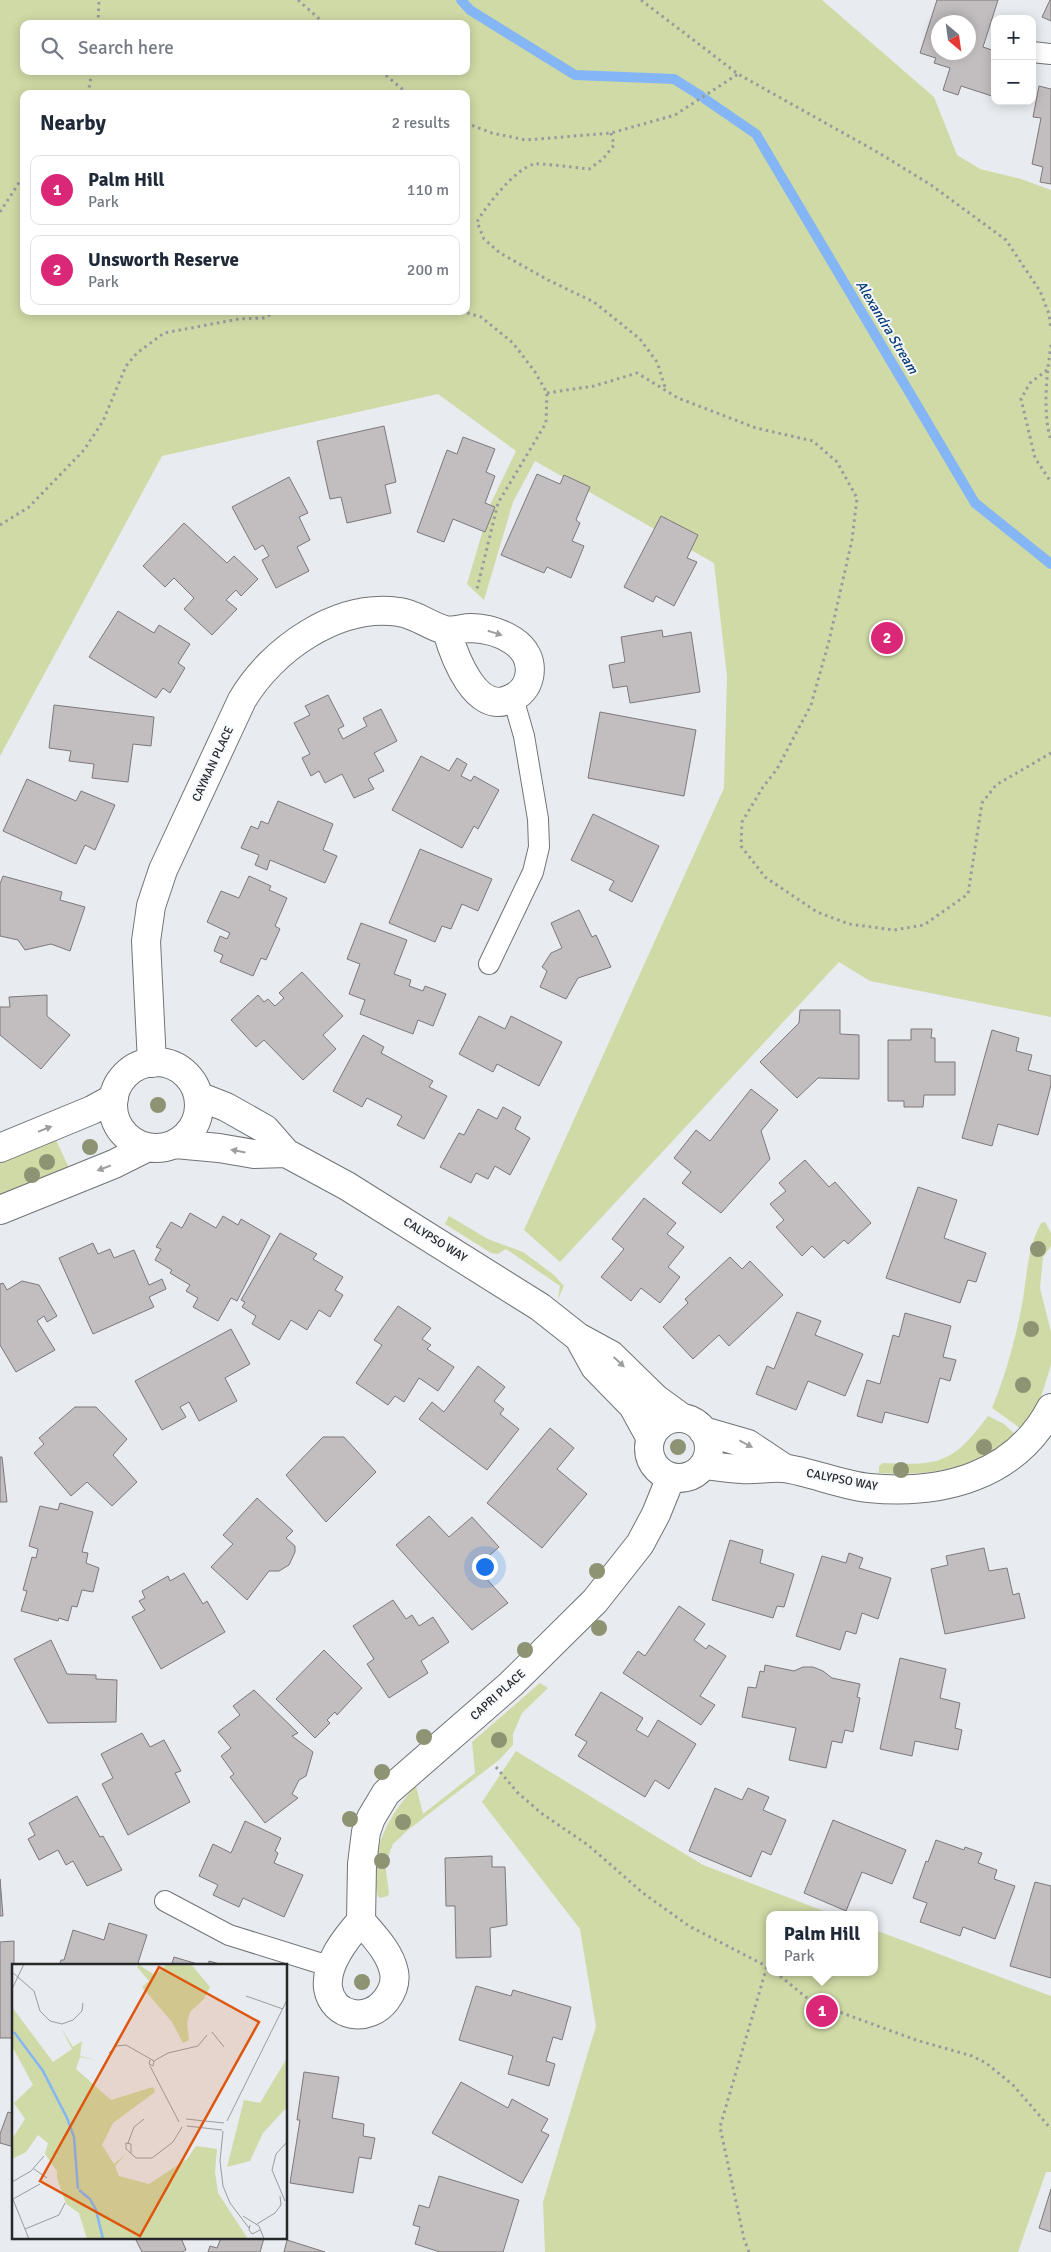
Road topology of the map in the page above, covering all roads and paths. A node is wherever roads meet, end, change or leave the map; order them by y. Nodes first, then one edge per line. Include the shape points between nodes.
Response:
1 (99, 0) edge
2 (298, 0) edge
3 (641, 0) edge
4 (98, 20) edge
5 (320, 20) edge
6 (1036, 52) edge
7 (1051, 54) edge
8 (738, 74) junction
9 (91, 75) edge
10 (386, 75) edge
11 (89, 90) edge
12 (403, 90) edge
13 (470, 125) edge
14 (611, 133) junction
15 (20, 181) edge
16 (0, 212) edge
17 (470, 314) edge
18 (269, 315) edge
19 (1051, 330) edge
20 (1051, 345) edge
21 (1047, 370) junction
22 (666, 390) junction
23 (547, 393) junction
24 (1051, 440) edge
25 (1051, 482) edge
26 (0, 525) edge
27 (477, 589) dead end
28 (447, 631) junction
29 (513, 698) junction
30 (1051, 753) edge
31 (489, 964) dead end
32 (152, 1063) junction
33 (198, 1096) junction
34 (114, 1098) junction
35 (175, 1144) junction
36 (148, 1147) junction
37 (0, 1148) edge
38 (286, 1153) junction
39 (0, 1210) edge
40 (578, 1337) junction
41 (1051, 1408) edge
42 (692, 1424) junction
43 (650, 1437) junction
44 (704, 1465) junction
45 (784, 1468) junction
46 (671, 1477) junction
47 (496, 1767) dead end
48 (165, 1901) dead end
49 (361, 1921) junction
50 (766, 1966) edge
51 (332, 1967) junction
52 (766, 1974) edge
53 (780, 1976) edge
54 (1051, 2129) edge
55 (749, 2252) edge

1 - 4 path
2 - 5 path
3 - 8 path
6 - 7 lane
8 - 14 path via 675,115
8 - 19 path via 880,153 931,185 1006,240 1040,291
9 - 11 path
10 - 12 path
13 - 14 path via 526,140
14 - 22 path via 614,145 589,169 535,164 511,179 487,204 477,222 484,238 500,253 594,302 640,339 657,362
15 - 16 path
17 - 23 path via 481,317 513,343
18 - 26 path via 164,333 137,353 126,366 103,421 84,450 29,507
20 - 21 path
21 - 24 path
21 - 25 path via 1030,383 1021,399 1036,458
22 - 23 path via 637,373 594,386
22 - 30 path via 678,398 756,428 813,441 837,462 857,498 852,540 811,706 777,769 742,822 741,846 765,877 817,912 849,924 894,930 924,925 968,894 982,802 996,784
23 - 27 path via 546,423 498,503
28 - 29 street via 453,654 479,693 494,703
28 -> 29 street, CAYMAN PLACE via 488,630 506,636 523,648 528,656 529,676 527,685
28 - 32 street, CAYMAN PLACE via 401,612 359,613 299,640 252,684 163,870 150,906 146,940
29 - 31 lane via 524,736 538,819 539,847 533,872
32 - 33 street via 167,1064 181,1070
32 - 34 street via 143,1064 127,1074 120,1081
33 - 35 street via 195,1124
33 - 38 street, CALYPSO WAY via 226,1107 265,1129
34 - 36 street via 118,1126 130,1139
37 -> 34 street
35 - 36 street
38 -> 35 street via 254,1154
36 -> 39 street
38 - 40 street, CALYPSO WAY via 420,1231 540,1307
40 -> 42 street, CALYPSO WAY via 611,1354 660,1403
40 - 43 street, CALYPSO WAY via 595,1367 632,1406
41 - 45 street, CALYPSO WAY via 1043,1424 1017,1453 989,1470 954,1483 912,1489 868,1488
42 - 43 street via 663,1422
42 - 44 street via 708,1438
42 -> 45 street, CALYPSO WAY via 748,1444
43 - 46 street via 648,1447 654,1466
44 - 45 street, CALYPSO WAY via 742,1469
44 - 46 street via 690,1476
46 - 49 street, CAPRI PLACE via 640,1544 595,1600 511,1684 398,1780 382,1799 366,1832
47 - 50 path via 541,1813 588,1844 650,1898 689,1926
48 - 51 lane via 230,1935
49 - 51 street via 344,1940
49 - 51 street via 390,1961 394,1978 391,1994 376,2010 366,2015 347,2012 332,1998 328,1988
52 - 55 path via 720,2127
53 - 54 path via 812,2002 916,2040 972,2056 1014,2085

